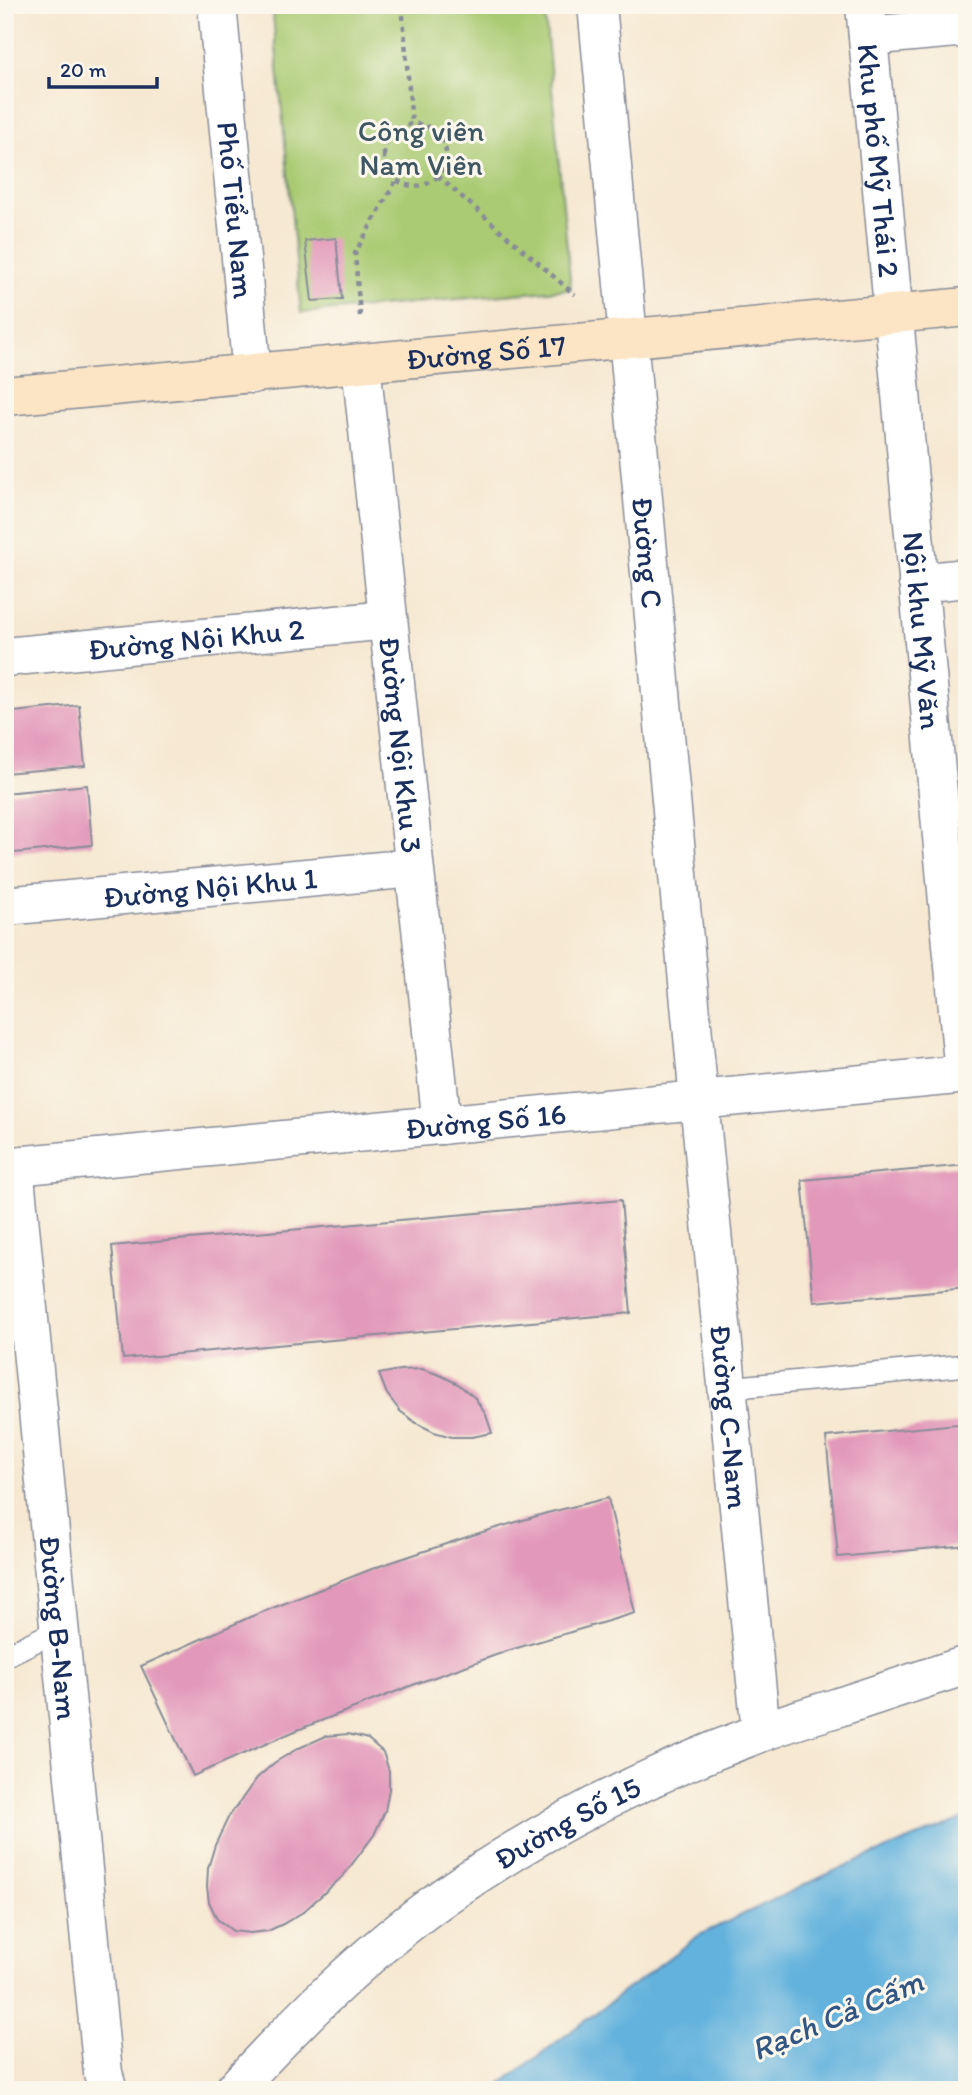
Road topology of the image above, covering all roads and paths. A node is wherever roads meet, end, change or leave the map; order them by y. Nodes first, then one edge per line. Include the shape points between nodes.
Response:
1 (216, 5) edge
2 (402, 5) edge
3 (597, 5) edge
4 (867, 21) edge
5 (967, 27) edge
6 (412, 125) junction
7 (438, 176) junction
8 (397, 180) junction
9 (575, 295) dead end
10 (967, 307) edge
11 (894, 314) junction
12 (360, 316) dead end
13 (629, 339) junction
14 (361, 364) junction
15 (252, 374) junction
16 (5, 396) edge
17 (967, 578) edge
18 (918, 583) junction
19 (388, 620) junction
20 (5, 657) edge
21 (953, 811) edge
22 (414, 867) junction
23 (5, 906) edge
24 (965, 1074) edge
25 (699, 1100) junction
26 (442, 1125) junction
27 (10, 1166) edge
28 (967, 1365) edge
29 (728, 1388) junction
30 (60, 1629) junction
31 (5, 1656) edge
32 (967, 1665) edge
33 (761, 1732) junction
34 (108, 2090) edge
35 (233, 2090) edge

1 - 15 street, Phố Tiểu Nam
2 - 6 path
3 - 13 street, Đường C
4 - 5 street
4 - 11 street, Khu phố Mỹ Thái 2
6 - 7 path via 426,126 441,138 446,158
6 - 8 path via 398,129 387,143 385,161
7 - 8 path via 420,185
7 - 9 path
8 - 12 path via 355,253
10 - 11 street, Đường Số 17
11 - 13 street, Đường Số 17
11 - 18 street, Nội khu Mỹ Văn
13 - 14 street, Đường Số 17
13 - 25 street, Đường C
14 - 15 street, Đường Số 17
14 - 19 street, Đường Nội Khu 3
15 - 16 street, Đường Số 17
17 - 18 street
18 - 21 street, Nội khu Mỹ Văn
19 - 20 street, Đường Nội Khu 2
19 - 22 street, Đường Nội Khu 3
21 - 24 street, Nội khu Mỹ Văn
22 - 23 street, Đường Nội Khu 1
22 - 26 street, Đường Nội Khu 3
24 - 25 street, Đường Số 16
25 - 26 street, Đường Số 16
25 - 29 street, Đường C-Nam
26 - 27 street, Đường Số 16
27 - 30 street, Đường B-Nam
28 - 29 lane
29 - 33 street, Đường C-Nam
30 - 31 lane
30 - 34 street, Đường B-Nam
32 - 33 street, Đường Số 15
33 - 35 street, Đường Số 15 via 658,1774 494,1863 355,1969

